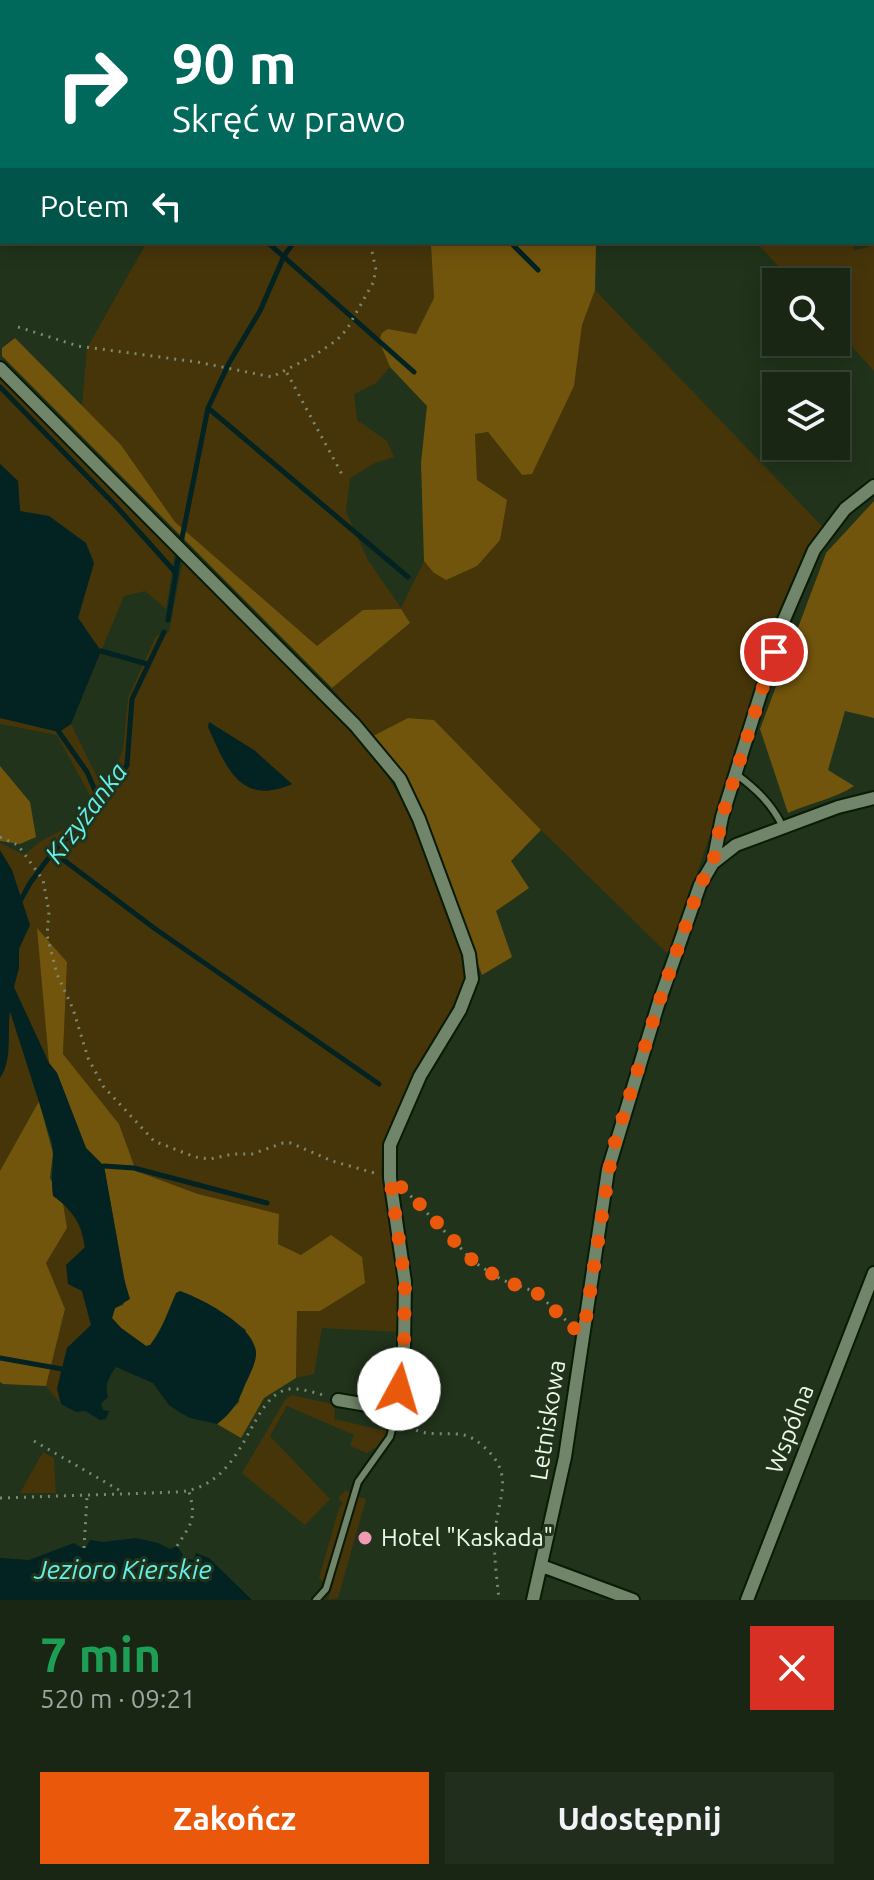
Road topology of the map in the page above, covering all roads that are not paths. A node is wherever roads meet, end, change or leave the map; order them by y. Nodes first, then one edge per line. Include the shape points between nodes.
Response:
1 (0, 368) edge
2 (874, 486) edge
3 (736, 774) junction
4 (874, 798) edge
5 (782, 825) junction
6 (713, 863) junction
7 (874, 1273) edge
8 (338, 1400) road end
9 (397, 1410) junction
10 (542, 1566) junction
11 (316, 1600) edge
12 (533, 1600) edge
13 (633, 1600) edge
14 (747, 1600) edge

1 - 9 street via 355,725 400,779 419,819 469,954 472,979 390,1145 405,1282
2 - 3 street via 845,509 814,550 783,622
3 - 5 lane via 774,808
3 - 6 street
4 - 5 street, Letniskowa
5 - 6 street, Letniskowa via 736,845
6 - 10 street, Letniskowa via 700,885 658,1005 612,1152 565,1457
7 - 14 street, Wspólna
8 - 9 street
9 - 11 lane via 390,1437 358,1482 326,1589
10 - 12 street, Letniskowa
10 - 13 street

